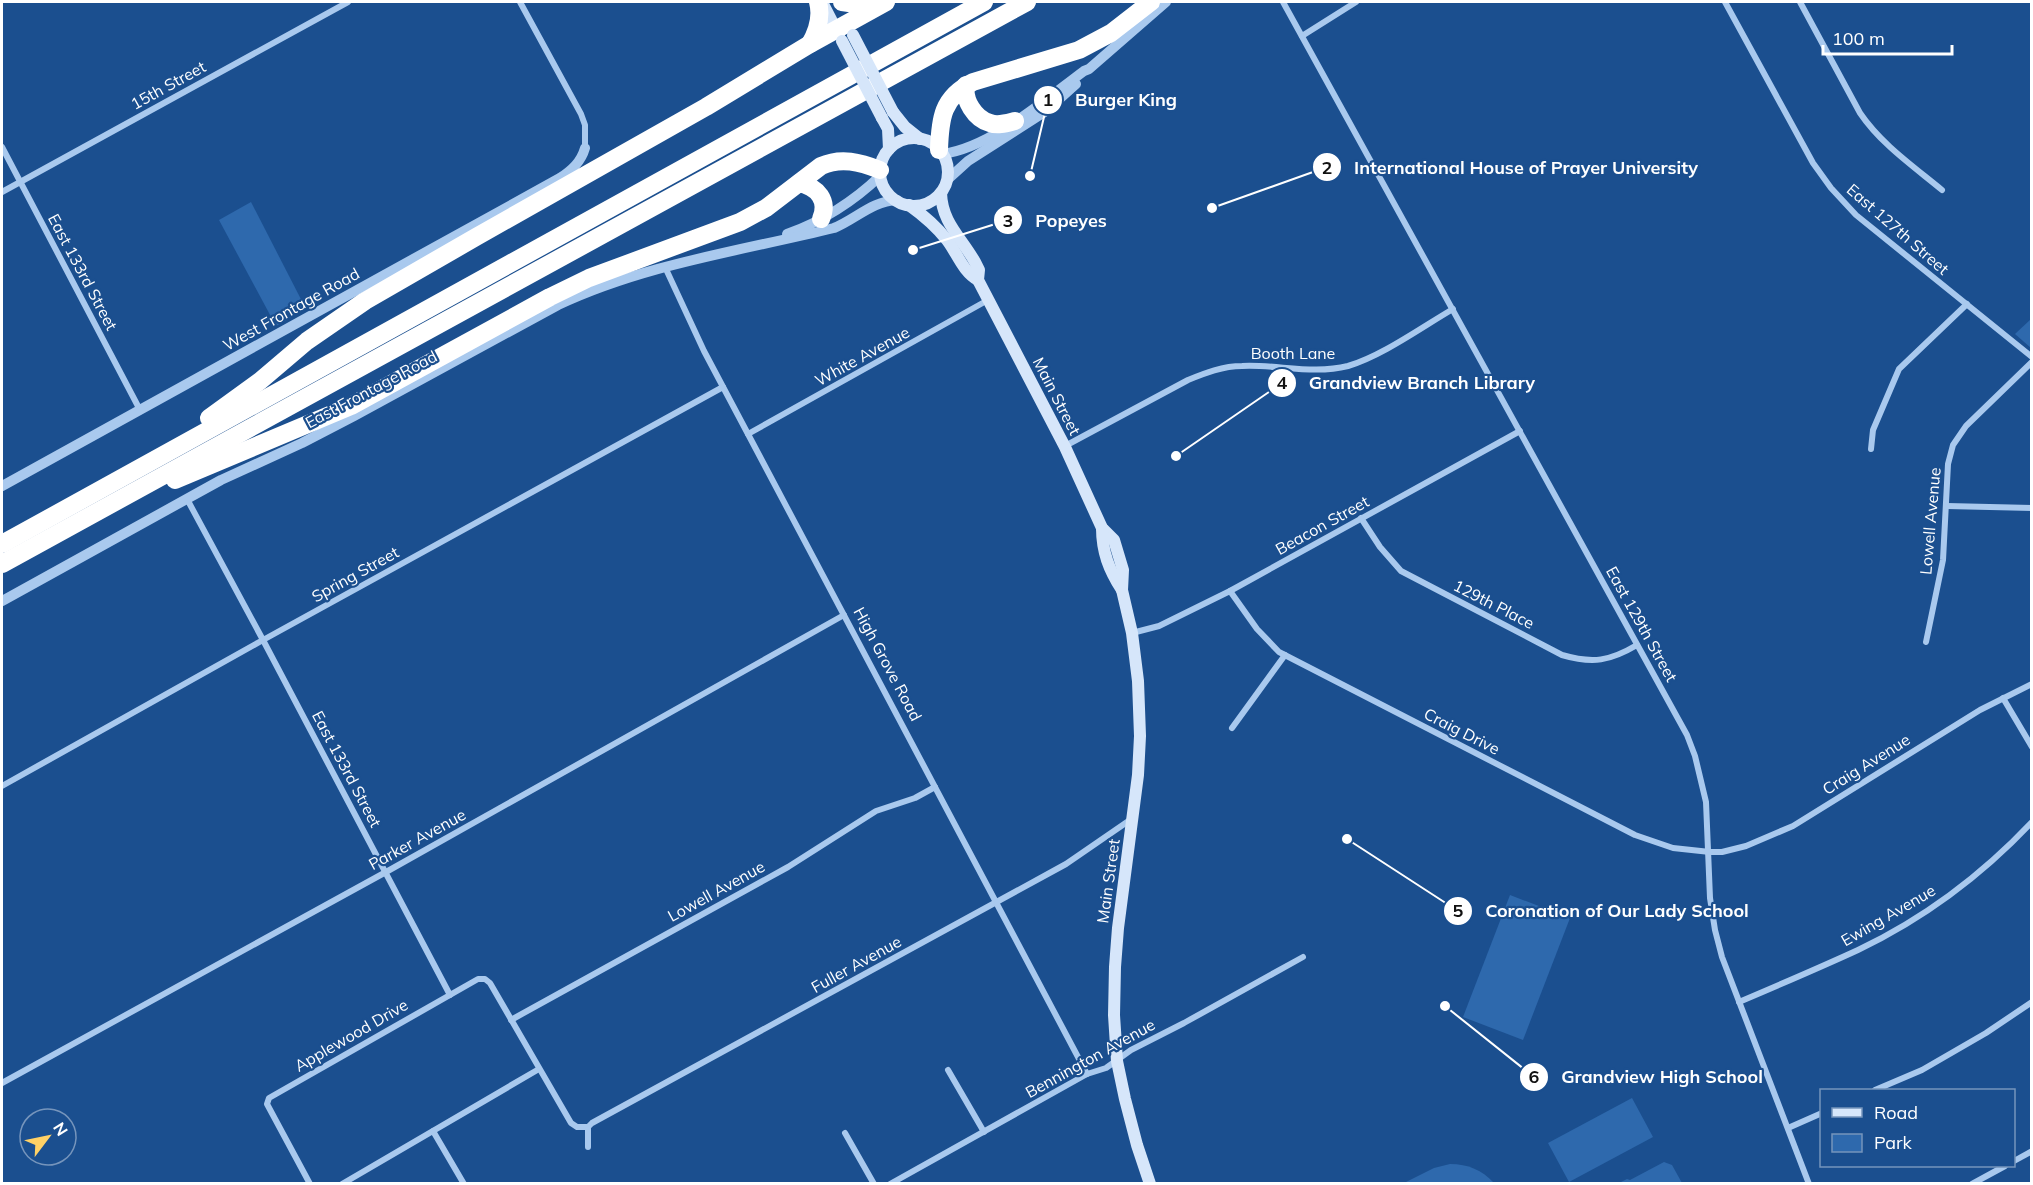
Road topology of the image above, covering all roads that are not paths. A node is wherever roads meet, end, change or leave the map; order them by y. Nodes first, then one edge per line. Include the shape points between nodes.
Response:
1 (348, 2) edge
2 (520, 2) edge
3 (820, 2) edge
4 (835, 2) edge
5 (842, 2) edge
6 (886, 2) edge
7 (984, 2) edge
8 (1026, 2) edge
9 (1151, 2) edge
10 (1166, 2) edge
11 (1283, 2) edge
12 (1356, 2) edge
13 (1725, 2) edge
14 (1800, 2) edge
15 (844, 32) junction
16 (1302, 36) junction
17 (810, 44) junction
18 (1089, 69) junction
19 (966, 85) junction
20 (888, 115) junction
21 (1015, 121) junction
22 (920, 139) junction
23 (2, 147) edge
24 (585, 147) joint
25 (889, 149) junction
26 (941, 152) junction
27 (880, 173) junction
28 (947, 180) junction
29 (20, 182) junction
30 (800, 183) junction
31 (1942, 190) dead end
32 (2, 192) edge
33 (941, 193) junction
34 (903, 203) junction
35 (821, 219) junction
36 (771, 242) junction
37 (665, 267) junction
38 (978, 280) junction
39 (988, 300) junction
40 (1967, 304) junction
41 (1454, 309) junction
42 (2031, 357) edge
43 (2031, 362) edge
44 (723, 387) junction
45 (140, 410) junction
46 (1520, 431) junction
47 (748, 434) junction
48 (1065, 447) junction
49 (1871, 449) dead end
50 (149, 462) junction
51 (2, 486) edge
52 (133, 491) junction
53 (187, 499) junction
54 (1947, 506) junction
55 (2031, 508) edge
56 (1361, 518) junction
57 (2, 544) edge
58 (2, 564) edge
59 (1230, 591) junction
60 (2, 601) edge
61 (844, 615) junction
62 (1132, 633) junction
63 (263, 640) junction
64 (1926, 642) dead end
65 (1638, 645) junction
66 (1285, 655) junction
67 (2031, 684) edge
68 (2002, 698) junction
69 (1232, 728) dead end
70 (2031, 747) edge
71 (2, 786) edge
72 (935, 787) junction
73 (1133, 818) junction
74 (2031, 822) edge
75 (1710, 852) junction
76 (386, 872) junction
77 (996, 903) junction
78 (1303, 957) dead end
79 (450, 995) junction
80 (1739, 1002) junction
81 (2031, 1002) edge
82 (511, 1020) junction
83 (1117, 1061) junction
84 (539, 1069) junction
85 (948, 1071) dead end
86 (1087, 1074) junction
87 (2, 1083) edge
88 (1877, 1089) edge
89 (1820, 1113) edge
90 (588, 1127) junction
91 (1788, 1128) junction
92 (433, 1131) junction
93 (984, 1132) junction
94 (845, 1133) dead end
95 (588, 1147) dead end
96 (2031, 1151) edge
97 (2015, 1160) edge
98 (2003, 1167) edge
99 (1149, 1178) edge
100 (310, 1184) edge
101 (342, 1184) edge
102 (464, 1184) edge
103 (874, 1184) edge
104 (890, 1184) edge
105 (1809, 1184) edge
106 (1972, 1184) edge

1 - 29 street, 15th Street
2 - 24 street via 581,114
3 - 15 main road
3 - 17 highway via 818,27
4 - 15 main road
5 - 6 highway
6 - 15 highway
7 - 50 highway
8 - 52 highway
9 - 19 highway via 1111,33 1079,50
10 - 18 street
11 - 16 street, East 129th Street
12 - 16 street
13 - 40 street, East 127th Street via 1813,163 1831,188 1856,215
14 - 31 street via 1870,127
15 - 17 highway
15 - 20 main road, bridge
16 - 41 street, East 129th Street
17 - 50 highway via 365,301
18 - 21 street
18 - 28 street via 1046,111 968,161
19 - 21 highway via 967,101 983,120 998,124
19 - 26 highway via 949,100 942,113
20 - 22 main road
20 - 25 main road
21 - 26 street via 969,148
22 - 25 main road via 904,139
22 - 26 main road
23 - 29 street, East 133rd Street
24 - 45 street, West Frontage Road via 576,166 560,178
25 - 27 main road
26 - 28 main road via 947,164
27 - 30 highway via 858,163 837,160 821,166
27 - 34 main road via 886,189
27 - 35 street, East Frontage Road via 852,201
28 - 33 main road
29 - 32 street, 15th Street
29 - 45 street, East 133rd Street
30 - 35 highway via 813,188 822,198
30 - 52 highway via 740,222 569,287 336,412 164,484
33 - 34 main road via 926,204
33 - 38 main road, Main Street via 945,218 975,262
34 - 36 street, East Frontage Road via 875,204 834,228
34 - 38 main road, Main Street via 924,215 940,231 970,275
35 - 36 street, East Frontage Road
36 - 37 street, East Frontage Road
37 - 44 street, High Grove Road
37 - 53 street, East Frontage Road via 591,289 558,305 354,416
38 - 39 main road, Main Street
39 - 47 street, White Avenue
39 - 48 main road, Main Street
40 - 42 street, East 127th Street
40 - 49 street via 1899,369 1873,430
41 - 46 street, East 129th Street
41 - 48 street, Booth Lane via 1373,356 1347,366 1242,366 1205,373
43 - 54 street, Lowell Avenue via 1966,426 1953,445 1948,464
44 - 47 street, High Grove Road
44 - 63 street, Spring Street
45 - 51 street, West Frontage Road
46 - 56 street, Beacon Street
46 - 65 street, East 129th Street
47 - 61 street, High Grove Road
48 - 62 main road, Main Street via 1102,528 1114,540 1124,570 1122,590
50 - 57 highway
52 - 58 highway
53 - 60 street, East Frontage Road
53 - 63 street, East 133rd Street
54 - 55 street
54 - 64 street, Lowell Avenue via 1943,560
56 - 59 street, Beacon Street
56 - 65 street, 129th Place via 1401,571 1562,655 1600,660
59 - 62 street, Beacon Street via 1159,626
59 - 66 street, Craig Drive via 1257,629
61 - 72 street, High Grove Road
61 - 76 street, Parker Avenue
62 - 73 main road, Main Street via 1140,736
63 - 71 street, Spring Street
63 - 76 street, East 133rd Street
65 - 75 street, East 129th Street via 1695,756 1706,802
66 - 69 street
66 - 75 street, Craig Drive via 1635,835 1673,848
67 - 68 street, Craig Avenue
68 - 70 street
68 - 75 street, Craig Avenue via 1793,826 1746,846
72 - 77 street, High Grove Road
72 - 82 street, Lowell Avenue via 876,811 788,867
73 - 77 street, Fuller Avenue via 1066,864
73 - 83 main road, Main Street via 1114,967
74 - 80 street, Ewing Avenue via 2002,853 1928,910 1859,949
75 - 80 street, East 129th Street via 1715,930
76 - 79 street, East 133rd Street
76 - 87 street, Parker Avenue
77 - 86 street, High Grove Road
77 - 90 street, Fuller Avenue
78 - 83 street, Bennington Avenue
79 - 82 street via 485,979
79 - 100 street, Applewood Drive via 269,1098 267,1104
80 - 91 street, East 129th Street
81 - 88 street via 1922,1070
82 - 84 street
83 - 86 street, Bennington Avenue
83 - 99 main road, Main Street
84 - 90 street via 571,1123
84 - 92 street
85 - 93 street
86 - 93 street, Bennington Avenue
89 - 91 street
90 - 95 street
91 - 105 street, East 129th Street
92 - 101 street
92 - 102 street
93 - 104 street, Bennington Avenue
94 - 103 street
96 - 97 street
98 - 106 street

